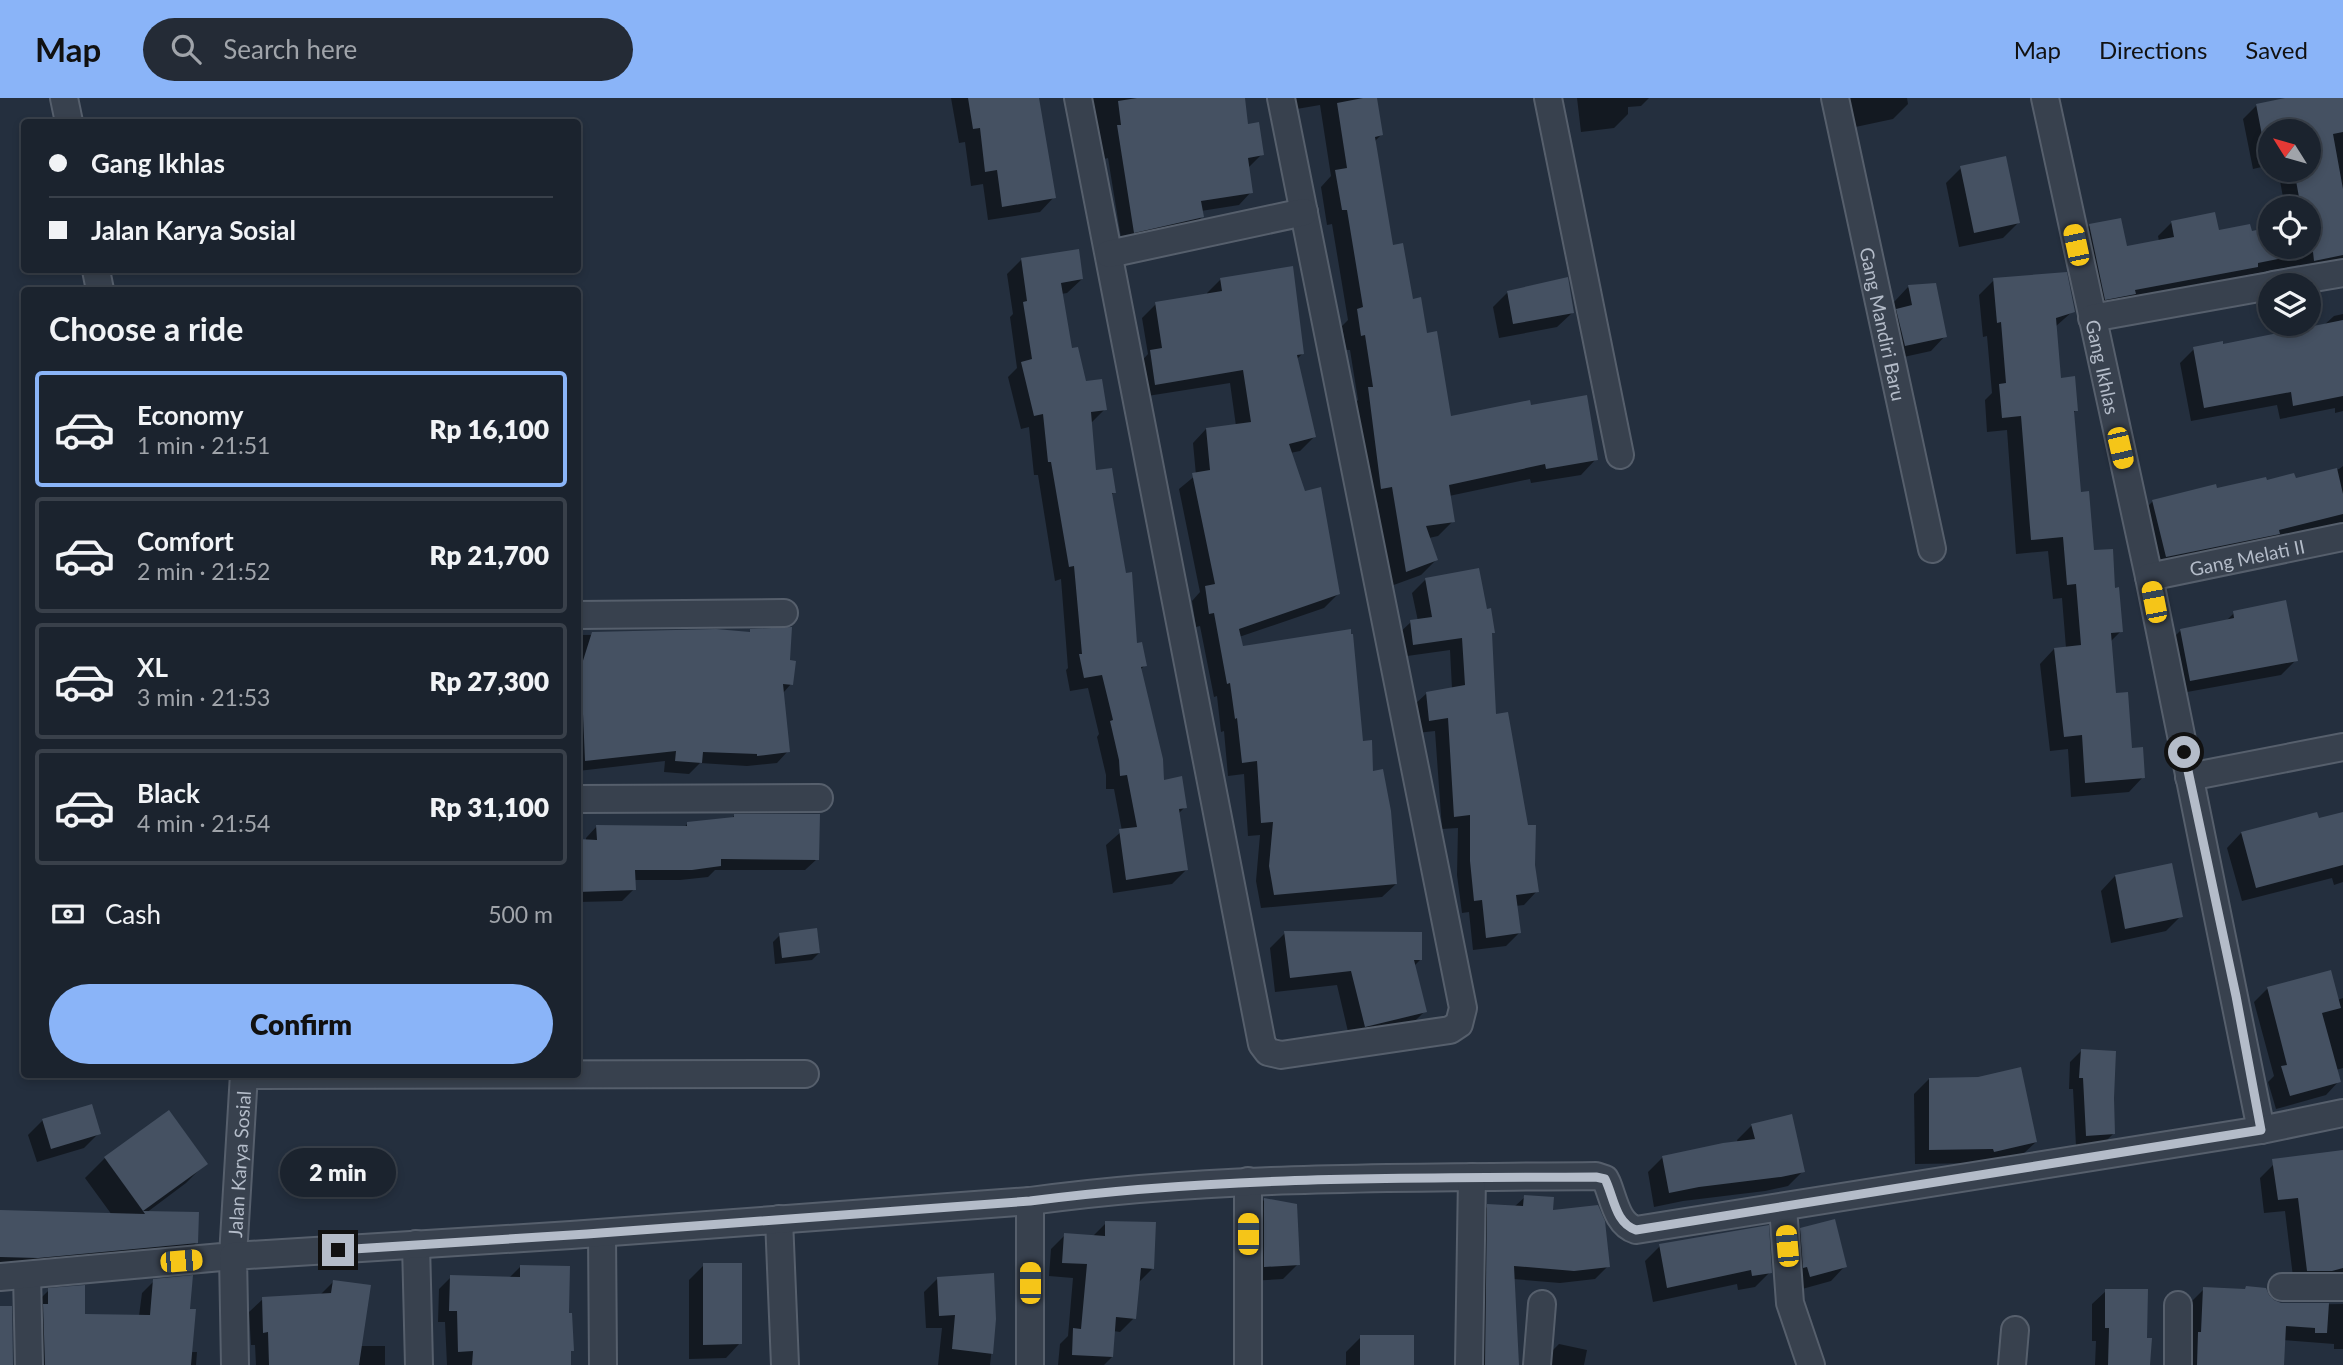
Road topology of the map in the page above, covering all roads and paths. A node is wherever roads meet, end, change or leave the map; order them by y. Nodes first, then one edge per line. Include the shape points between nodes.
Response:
1 (64, 98) edge
2 (1078, 98) edge
3 (1281, 98) edge
4 (1548, 98) edge
5 (1835, 98) edge
6 (2045, 98) edge
7 (68, 119) edge
8 (1304, 212) junction
9 (1109, 254) junction
10 (2343, 272) edge
11 (2321, 276) edge
12 (2258, 288) edge
13 (2092, 318) junction
14 (1620, 455) dead end
15 (2343, 537) edge
16 (1932, 549) dead end
17 (2149, 577) junction
18 (784, 613) dead end
19 (581, 615) edge
20 (2343, 747) edge
21 (2189, 777) junction
22 (819, 798) dead end
23 (581, 799) edge
24 (581, 1074) edge
25 (805, 1074) dead end
26 (244, 1078) edge
27 (2343, 1113) edge
28 (2261, 1130) junction
29 (1472, 1177) junction
30 (1248, 1181) junction
31 (1030, 1201) junction
32 (1783, 1207) junction
33 (779, 1219) junction
34 (603, 1233) junction
35 (416, 1244) junction
36 (233, 1256) junction
37 (27, 1275) junction
38 (0, 1277) edge
39 (2282, 1287) dead end
40 (2343, 1287) edge
41 (1542, 1304) dead end
42 (2178, 1305) dead end
43 (2015, 1329) dead end
44 (29, 1365) edge
45 (235, 1365) edge
46 (419, 1365) edge
47 (603, 1365) edge
48 (785, 1365) edge
49 (1030, 1365) edge
50 (1248, 1365) edge
51 (1469, 1365) edge
52 (1537, 1365) edge
53 (1811, 1365) edge
54 (2012, 1365) edge
55 (2178, 1365) edge

1 - 7 street
2 - 9 street
3 - 8 street
4 - 14 street
5 - 16 street, Gang Mandiri Baru
6 - 13 street, Gang Ikhlas
8 - 9 street
8 - 9 street via 1463,1007 1459,1024 1450,1030 1280,1055 1268,1052 1262,1044
10 - 11 street
12 - 13 street
13 - 17 street, Gang Ikhlas
15 - 17 street, Gang Melati II
17 - 21 street, Gang Ikhlas
18 - 19 street
20 - 21 street
21 - 28 street, Gang Ikhlas
22 - 23 street
24 - 25 street
26 - 36 street, Jalan Karya Sosial
27 - 28 street, Jalan Karya Sosial
28 - 32 street, Jalan Karya Sosial
29 - 30 street, Jalan Karya Sosial
29 - 32 street, Jalan Karya Sosial via 1605,1179 1621,1221 1636,1230
29 - 51 street
30 - 31 street, Jalan Karya Sosial
30 - 50 street
31 - 33 street, Jalan Karya Sosial
31 - 49 street
32 - 53 street via 1790,1303
33 - 34 street, Jalan Karya Sosial
33 - 48 street
34 - 35 street, Jalan Karya Sosial
34 - 47 street
35 - 36 street, Jalan Karya Sosial
35 - 46 street
36 - 37 street
36 - 45 street, Jalan Karya Sosial
37 - 38 street
37 - 44 street
39 - 40 street
41 - 52 street
42 - 55 street
43 - 54 street

